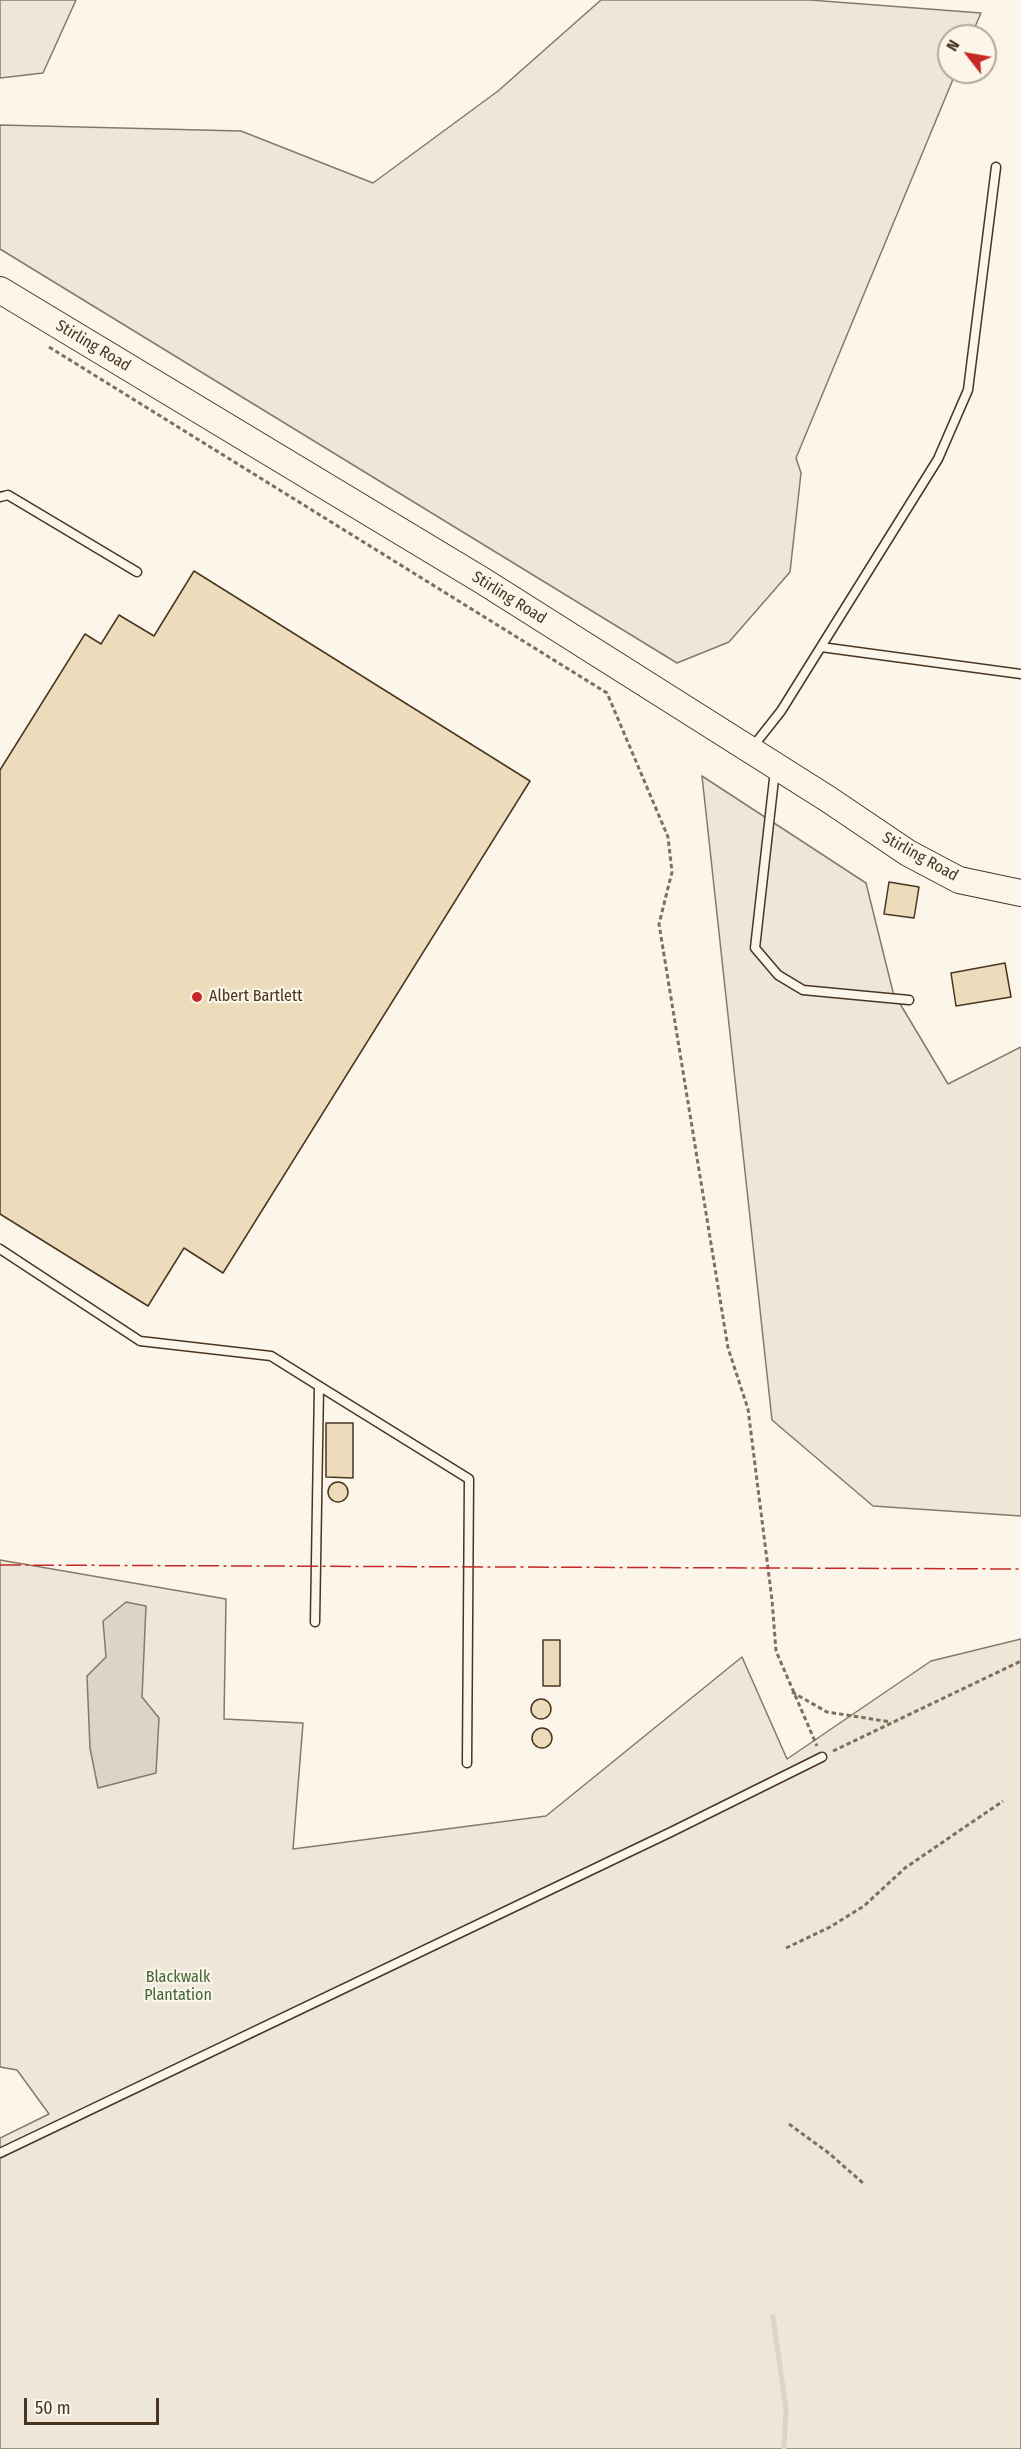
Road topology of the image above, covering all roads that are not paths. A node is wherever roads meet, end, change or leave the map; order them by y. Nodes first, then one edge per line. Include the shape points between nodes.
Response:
1 (996, 167) dead end
2 (0, 290) edge
3 (0, 497) edge
4 (137, 572) dead end
5 (821, 647) junction
6 (1021, 674) edge
7 (749, 751) junction
8 (776, 767) junction
9 (1021, 894) edge
10 (909, 1000) dead end
11 (0, 1249) edge
12 (319, 1386) junction
13 (315, 1622) dead end
14 (822, 1757) road end
15 (467, 1763) dead end
16 (0, 2153) edge

1 - 5 lane via 968,390 938,459
2 - 7 main road, Stirling Road via 483,581
3 - 4 lane via 8,495
5 - 6 lane
5 - 7 lane via 781,711
7 - 8 main road, Stirling Road
8 - 9 main road, Stirling Road via 908,853 959,880
8 - 10 lane via 755,948 778,975 803,990
11 - 12 lane via 140,1341 272,1356
12 - 13 lane
12 - 15 lane via 469,1479
14 - 16 lane

